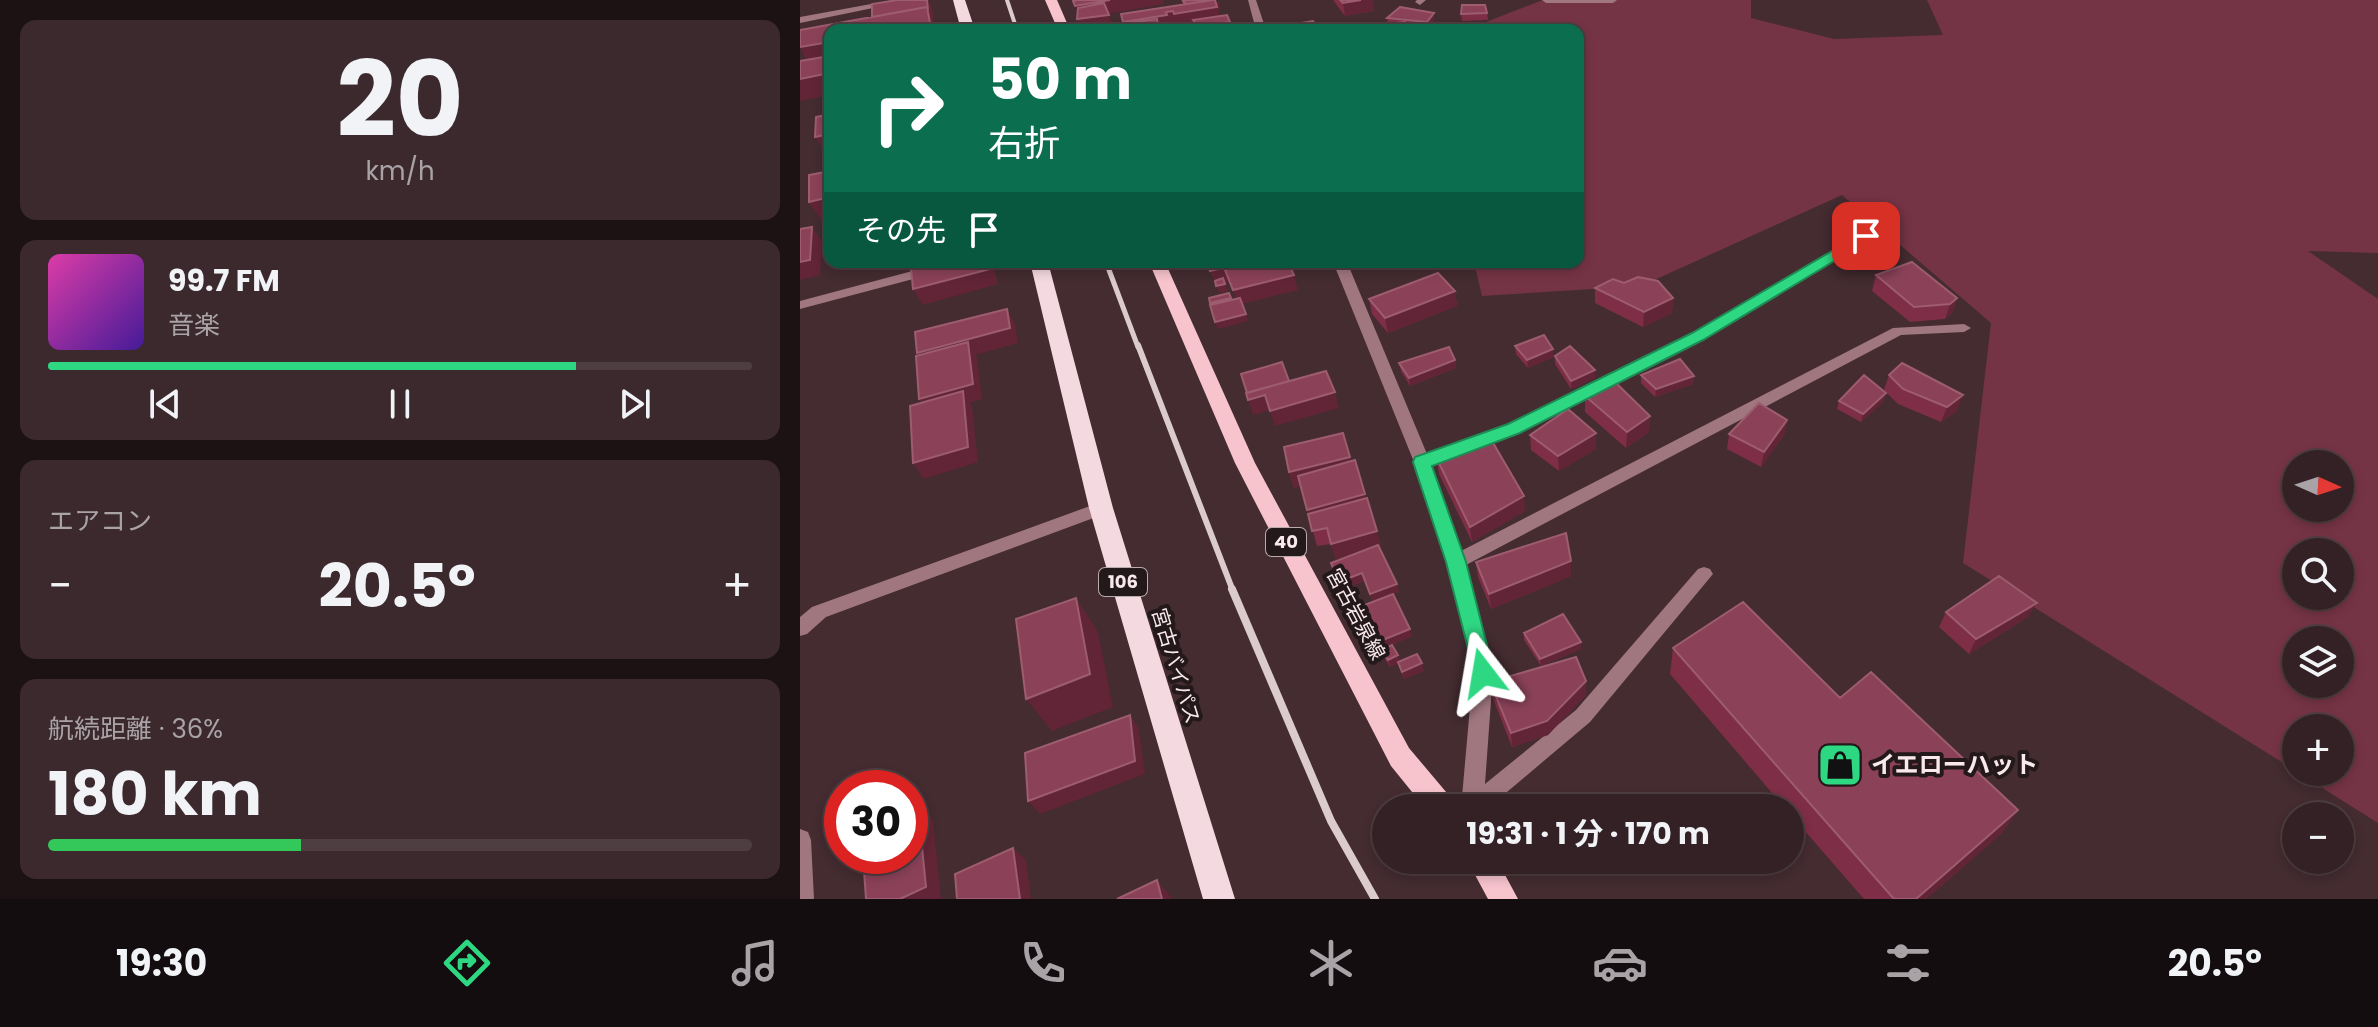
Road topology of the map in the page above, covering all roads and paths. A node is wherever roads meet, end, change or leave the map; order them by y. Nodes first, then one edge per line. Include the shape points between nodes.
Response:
1 (908, 0) edge
2 (959, 0) edge
3 (1051, 0) edge
4 (1254, 0) edge
5 (1546, 0) edge
6 (1613, 0) edge
7 (800, 20) edge
8 (966, 24) edge
9 (1061, 24) edge
10 (1260, 24) edge
11 (1866, 236) dead end
12 (939, 268) edge
13 (1041, 268) edge
14 (1160, 268) edge
15 (1342, 268) edge
16 (800, 305) edge
17 (1964, 328) dead end
18 (1422, 462) junction
19 (1101, 508) junction
20 (1456, 562) junction
21 (1704, 574) dead end
22 (800, 628) edge
23 (1430, 794) edge
24 (1473, 794) edge
25 (1489, 794) edge
26 (800, 840) edge
27 (1489, 874) edge
28 (802, 899) edge
29 (1219, 899) edge
30 (1504, 899) edge

1 - 7 street via 816,12
2 - 8 highway
3 - 9 main road
4 - 10 street
5 - 6 street
11 - 18 street via 1698,337 1514,429
12 - 16 street
13 - 19 highway, 宮古バイパス / 106
14 - 23 main road, 宮古岩泉線 / 40 via 1245,463 1400,757
15 - 18 street
17 - 20 street via 1898,331
18 - 20 street
19 - 22 street via 819,612
19 - 29 highway, 宮古バイパス / 106
20 - 24 street via 1483,673
21 - 25 street via 1583,716
26 - 28 street
27 - 30 main road

